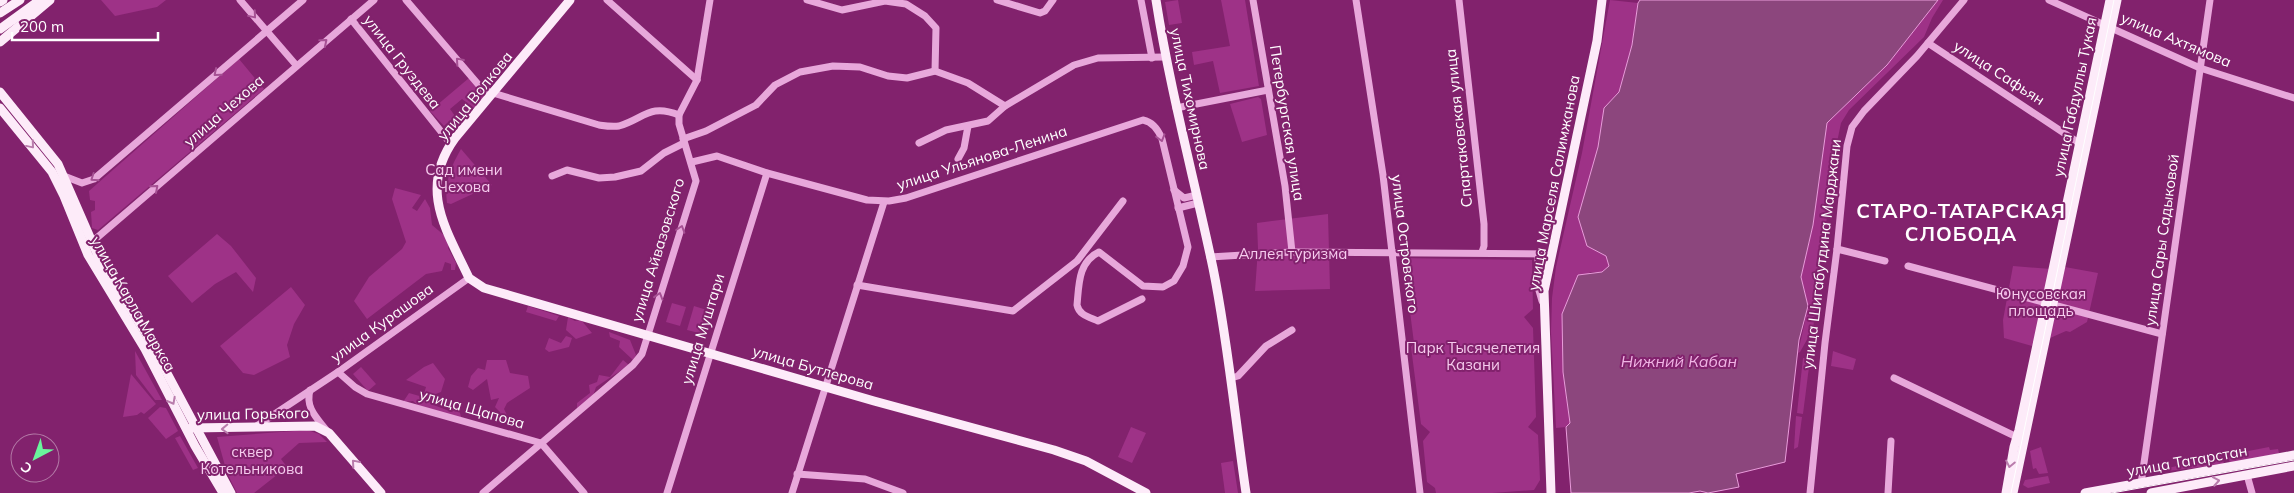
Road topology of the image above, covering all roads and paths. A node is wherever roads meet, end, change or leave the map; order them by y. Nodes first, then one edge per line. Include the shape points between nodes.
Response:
1 (20, 0) edge
2 (40, 0) edge
3 (50, 0) edge
4 (240, 0) edge
5 (303, 0) edge
6 (374, 0) edge
7 (406, 0) edge
8 (570, 0) edge
9 (607, 0) edge
10 (710, 0) edge
11 (807, 0) edge
12 (997, 0) edge
13 (1053, 0) edge
14 (1141, 0) edge
15 (1156, 0) edge
16 (1253, 0) edge
17 (1356, 0) edge
18 (1459, 0) edge
19 (1602, 0) edge
20 (1606, 0) edge
21 (1964, 0) edge
22 (2050, 0) edge
23 (2110, 0) edge
24 (2117, 0) edge
25 (2210, 0) edge
26 (0, 13) edge
27 (351, 19) junction
28 (2107, 26) junction
29 (0, 29) edge
30 (266, 31) junction
31 (0, 42) edge
32 (1928, 43) junction
33 (1165, 57) junction
34 (1152, 58) junction
35 (296, 65) junction
36 (2200, 68) junction
37 (935, 71) junction
38 (697, 80) junction
39 (1268, 90) junction
40 (0, 92) edge
41 (494, 93) junction
42 (2294, 98) edge
43 (1005, 106) junction
44 (0, 108) edge
45 (1176, 108) junction
46 (680, 115) junction
47 (968, 126) junction
48 (683, 141) junction
49 (920, 142) dead end
50 (451, 144) junction
51 (2083, 145) junction
52 (958, 159) dead end
53 (692, 162) junction
54 (766, 173) junction
55 (64, 176) junction
56 (552, 176) dead end
57 (1174, 190) junction
58 (1198, 199) junction
59 (1123, 201) dead end
60 (884, 202) junction
61 (1178, 208) junction
62 (92, 242) junction
63 (1837, 250) junction
64 (1292, 252) junction
65 (1392, 252) junction
66 (1482, 252) junction
67 (1538, 254) junction
68 (1552, 254) junction
69 (1210, 257) junction
70 (1885, 261) dead end
71 (1908, 266) dead end
72 (469, 278) junction
73 (857, 285) junction
74 (1142, 299) dead end
75 (2049, 304) junction
76 (1544, 308) junction
77 (1292, 330) dead end
78 (647, 334) junction
79 (2162, 334) junction
80 (710, 353) junction
81 (338, 372) junction
82 (1231, 378) junction
83 (1894, 378) dead end
84 (824, 385) junction
85 (310, 390) junction
86 (254, 427) junction
87 (191, 428) junction
88 (329, 433) junction
89 (2020, 439) junction
90 (1891, 441) dead end
91 (541, 443) junction
92 (2294, 456) edge
93 (2294, 466) edge
94 (797, 474) junction
95 (2248, 476) junction
96 (2140, 488) edge
97 (223, 493) edge
98 (230, 493) edge
99 (381, 493) edge
100 (483, 493) edge
101 (584, 493) edge
102 (667, 493) edge
103 (792, 493) edge
104 (903, 493) edge
105 (1146, 493) edge
106 (1246, 493) edge
107 (1420, 493) edge
108 (1551, 493) edge
109 (1556, 493) edge
110 (1810, 493) edge
111 (1888, 493) edge
112 (2006, 493) edge
113 (2013, 493) edge
114 (2084, 493) edge
115 (2151, 493) edge
116 (2252, 493) edge

1 - 26 main road
2 - 29 main road
3 - 31 main road
4 -> 30 street
5 - 30 street
6 - 27 street, улица Чехова
41 -> 7 street via 483,90
8 - 41 main road, улица Волкова
9 - 38 street
10 - 38 street
11 - 37 street via 842,10 885,1 906,4 936,28
12 - 13 street via 1040,13
14 - 34 street
15 - 33 main road, улица Тихомирнова
16 - 39 street, Петербургская улица
17 - 65 street, улица Островского
18 - 66 street, Спартаковская улица via 1484,224
19 - 68 main road, улица Марселя Салимжанова via 1597,41
20 - 109 main road via 1603,33 1548,300
21 - 32 street, улица Шигабутдина Марджани
22 - 28 street, улица Ахтямова
23 - 28 main road, улица Габдуллы Тукая
24 - 28 main road, улица Габдуллы Тукая
25 - 36 street, улица Сары Садыковой
35 -> 27 street, улица Чехова
27 - 50 street, улица Груздева
28 - 36 street, улица Ахтямова
28 - 51 main road, улица Габдуллы Тукая
30 - 35 street
30 -> 55 street via 94,179 82,183
32 - 51 street, улица Сафьян
32 - 63 street, улица Шигабутдина Марджани via 1852,127
33 - 34 street
33 - 45 main road, улица Тихомирнова
34 - 43 street via 1098,58 1074,65
62 -> 35 street, улица Чехова
36 - 42 street, улица Ахтямова
36 - 79 street, улица Сары Садыковой
37 - 43 street via 968,83
37 - 48 street via 907,78 860,67 833,66 800,72 775,85 756,104
38 - 46 street
39 - 45 street
39 - 64 street, Петербургская улица
40 - 55 main road, улица Карла Маркса via 49,151
41 - 46 street via 612,127 646,112
41 - 50 main road, улица Волкова
43 - 47 street via 988,121
44 -> 87 main road, улица Карла Маркса via 52,172 88,255
45 - 58 main road, улица Тихомирнова
46 - 48 street, улица Айвазовского
47 - 49 street via 946,130
47 - 52 street via 964,148
48 - 53 street, улица Айвазовского
48 - 56 street via 641,171 599,178 567,170
50 - 72 main road, улица Волкова via 437,186 437,203
51 - 75 main road, улица Габдуллы Тукая
53 - 54 street, улица Ульянова-Ленина via 717,156
78 -> 53 street, улица Айвазовского via 696,181
54 - 60 street, улица Ульянова-Ленина
54 - 80 street, улица Муштари
55 - 62 main road, улица Карла Маркса
57 - 58 street via 1184,198
60 -> 57 street, улица Ульянова-Ленина via 906,198 1143,120 1158,130
57 - 61 street, улица Ульянова-Ленина
58 - 61 street
58 - 69 main road, улица Тихомирнова
59 - 73 street via 1078,261 1013,311
60 - 73 street
61 - 74 street via 1188,247 1183,266 1174,281 1163,287 1143,286 1099,252 1091,256 1079,275 1078,310 1098,321
62 - 87 main road, улица Карла Маркса via 164,366
63 - 70 street
63 - 110 street, улица Шигабутдина Марджани
64 - 65 street
64 - 69 street
65 - 66 street
65 - 107 street, улица Островского
66 - 67 street
67 - 68 street
67 - 76 street via 1538,287
68 - 76 main road, улица Марселя Салимжанова
69 - 82 main road, улица Тихомирнова
71 - 75 street
72 - 78 main road, улица Бутлерова via 484,288
72 - 81 street, улица Курашова
73 - 84 street
75 - 79 street
75 - 89 main road, улица Габдуллы Тукая
76 - 108 main road, улица Марселя Салимжанова
77 - 82 street via 1266,346 1238,376
78 - 80 main road, улица Бутлерова
78 - 91 street, улица Айвазовского via 642,354 633,365
79 - 96 street, улица Сары Садыковой
80 - 84 main road, улица Бутлерова
80 - 102 street, улица Муштари
81 - 85 street, улица Курашова
81 - 91 street, улица Щапова via 366,394
82 - 106 main road, улица Тихомирнова
83 - 89 street
84 - 94 street
84 - 105 main road, улица Бутлерова via 1054,450 1086,461
85 - 86 street, улица Курашова
85 - 88 street via 309,408
86 -> 87 main road, улица Горького
86 - 88 main road, улица Горького via 315,426
87 - 97 main road, улица Карла Маркса via 212,477
87 - 98 main road, улица Карла Маркса
99 -> 88 main road
89 -> 112 main road, улица Габдуллы Тукая via 2008,475
89 - 113 main road, улица Габдуллы Тукая via 2024,447
90 - 111 street
91 - 100 street, улица Айвазовского
91 - 101 street, улица Щапова
92 - 96 main road, улица Татарстан
93 - 95 main road, улица Татарстан
94 - 103 street
94 - 104 street via 865,479
115 -> 95 main road, улица Татарстан
95 - 116 street
96 - 114 main road, улица Татарстан

